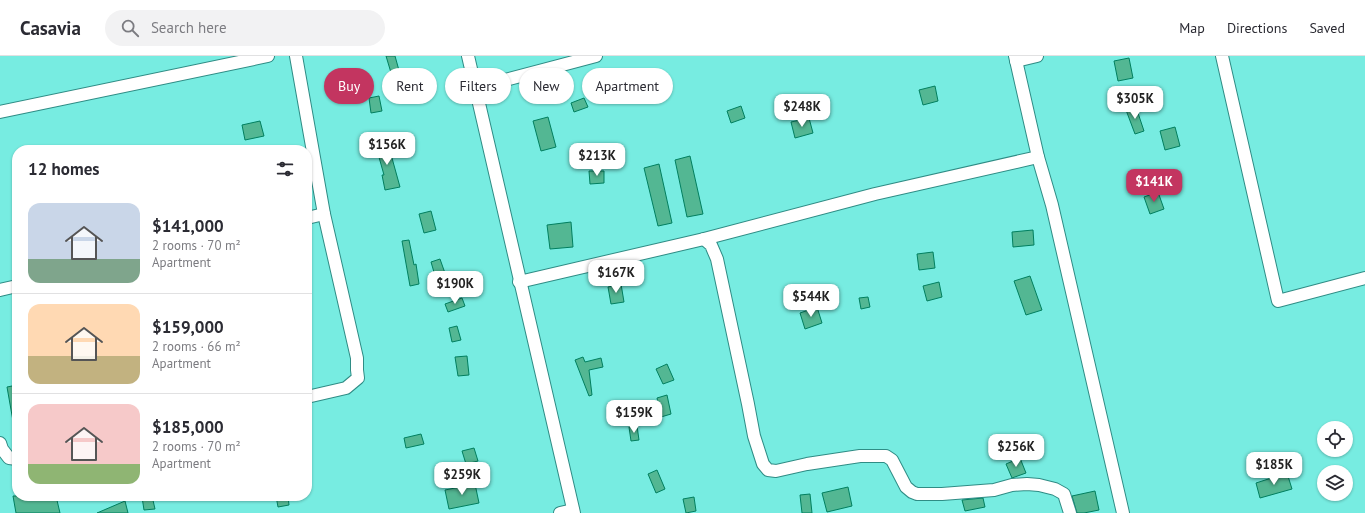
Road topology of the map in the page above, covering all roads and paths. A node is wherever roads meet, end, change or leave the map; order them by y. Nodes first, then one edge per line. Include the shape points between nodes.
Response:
1 (268, 56) edge
2 (296, 56) edge
3 (468, 56) edge
4 (596, 56) edge
5 (1037, 56) edge
6 (1222, 56) edge
7 (1015, 59) edge
8 (471, 68) edge
9 (511, 78) edge
10 (479, 104) edge
11 (0, 112) edge
12 (312, 145) edge
13 (312, 146) edge
14 (1038, 157) junction
15 (324, 214) junction
16 (312, 217) edge
17 (704, 238) junction
18 (1365, 278) edge
19 (520, 282) junction
20 (12, 287) edge
21 (0, 290) edge
22 (312, 396) edge
23 (0, 443) edge
24 (12, 458) edge
25 (573, 511) edge
26 (560, 513) edge
27 (1070, 513) edge
28 (1123, 513) edge

1 - 11 street
2 - 12 street
3 - 8 street
4 - 9 street
5 - 7 street
6 - 18 street via 1278,301
7 - 14 street
10 - 19 street
13 - 15 street
14 - 17 street via 875,194
14 - 28 street via 1052,205
15 - 16 street
15 - 22 street via 358,358 358,378 346,388
17 - 19 street
17 - 27 street via 711,245 717,259 754,436 763,464 768,470 776,471 860,456 886,456 892,460 906,487 917,494 1039,485 1064,494
19 - 25 street
20 - 21 street
23 - 24 street via 9,458
25 - 26 street

